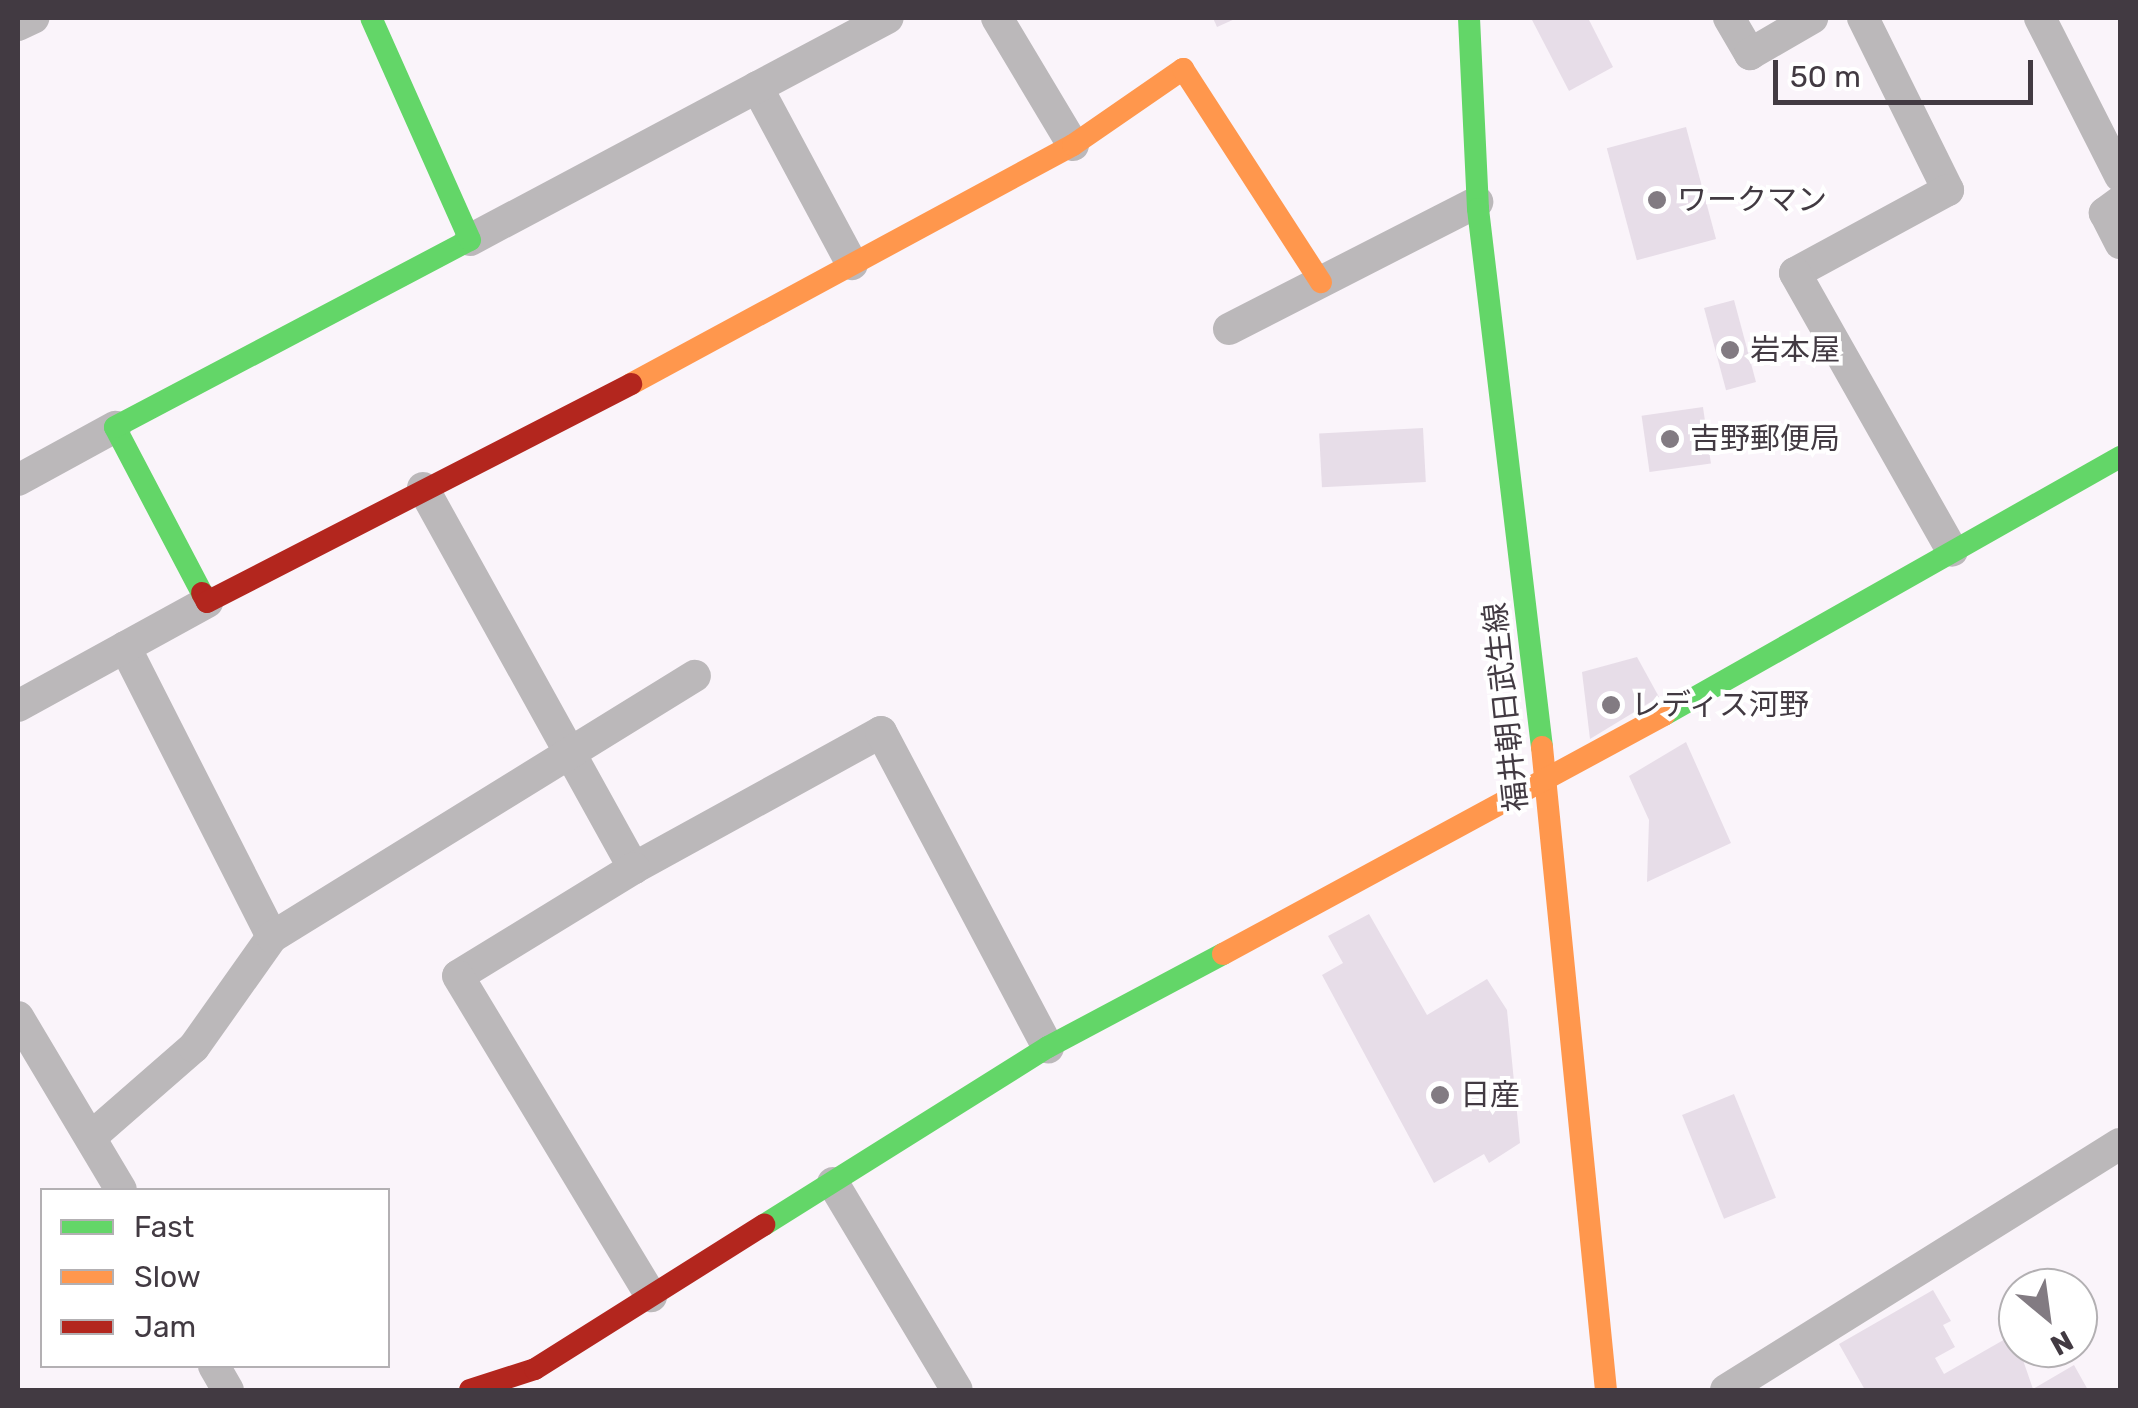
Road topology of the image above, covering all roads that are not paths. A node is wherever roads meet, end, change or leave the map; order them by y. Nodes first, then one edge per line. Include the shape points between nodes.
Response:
1 (33, 18) edge
2 (888, 18) edge
3 (996, 18) edge
4 (1469, 18) edge
5 (1729, 18) edge
6 (1812, 18) edge
7 (1863, 18) edge
8 (2040, 18) edge
9 (385, 22) edge
10 (18, 25) edge
11 (756, 87) junction
12 (1073, 145) junction
13 (2120, 176) edge
14 (1478, 202) junction
15 (2120, 202) edge
16 (470, 240) junction
17 (2120, 243) edge
18 (852, 264) junction
19 (1321, 282) junction
20 (1229, 329) dead end
21 (115, 427) junction
22 (2120, 457) edge
23 (18, 480) edge
24 (423, 488) junction
25 (1952, 551) junction
26 (207, 602) junction
27 (125, 647) junction
28 (695, 676) dead end
29 (18, 706) edge
30 (569, 751) junction
31 (1546, 782) junction
32 (634, 868) junction
33 (272, 937) junction
34 (18, 1017) edge
35 (1048, 1047) junction
36 (92, 1136) junction
37 (2120, 1144) edge
38 (833, 1182) junction
39 (120, 1188) edge
40 (651, 1296) junction
41 (215, 1368) edge
42 (228, 1390) edge
43 (470, 1390) edge
44 (957, 1390) edge
45 (1606, 1390) edge
46 (1726, 1390) edge

1 - 10 street
2 - 11 street
3 - 12 street
4 - 14 street, 福井朝日武生線
5 - 6 street via 1750,54
7 - 25 street via 1948,190 1796,273
8 - 13 street
9 - 16 street
11 - 16 street
11 - 18 street
12 - 18 street
12 - 19 street via 1183,69
14 - 19 street
14 - 31 street, 福井朝日武生線
15 - 17 street via 2105,213
16 - 21 street
18 - 24 street
19 - 20 street
21 - 23 street
21 - 26 street
22 - 25 street
24 - 26 street
24 - 30 street
25 - 31 street
26 - 27 street
27 - 29 street
27 - 33 street
28 - 30 street
30 - 32 street
30 - 33 street
31 - 35 street
31 - 45 street, 福井朝日武生線
32 - 35 street via 881,732
32 - 40 street via 458,976
33 - 36 street via 194,1047
34 - 36 street
35 - 38 street
36 - 39 street
37 - 46 street
38 - 40 street
38 - 44 street
40 - 43 street via 535,1368
41 - 42 street

